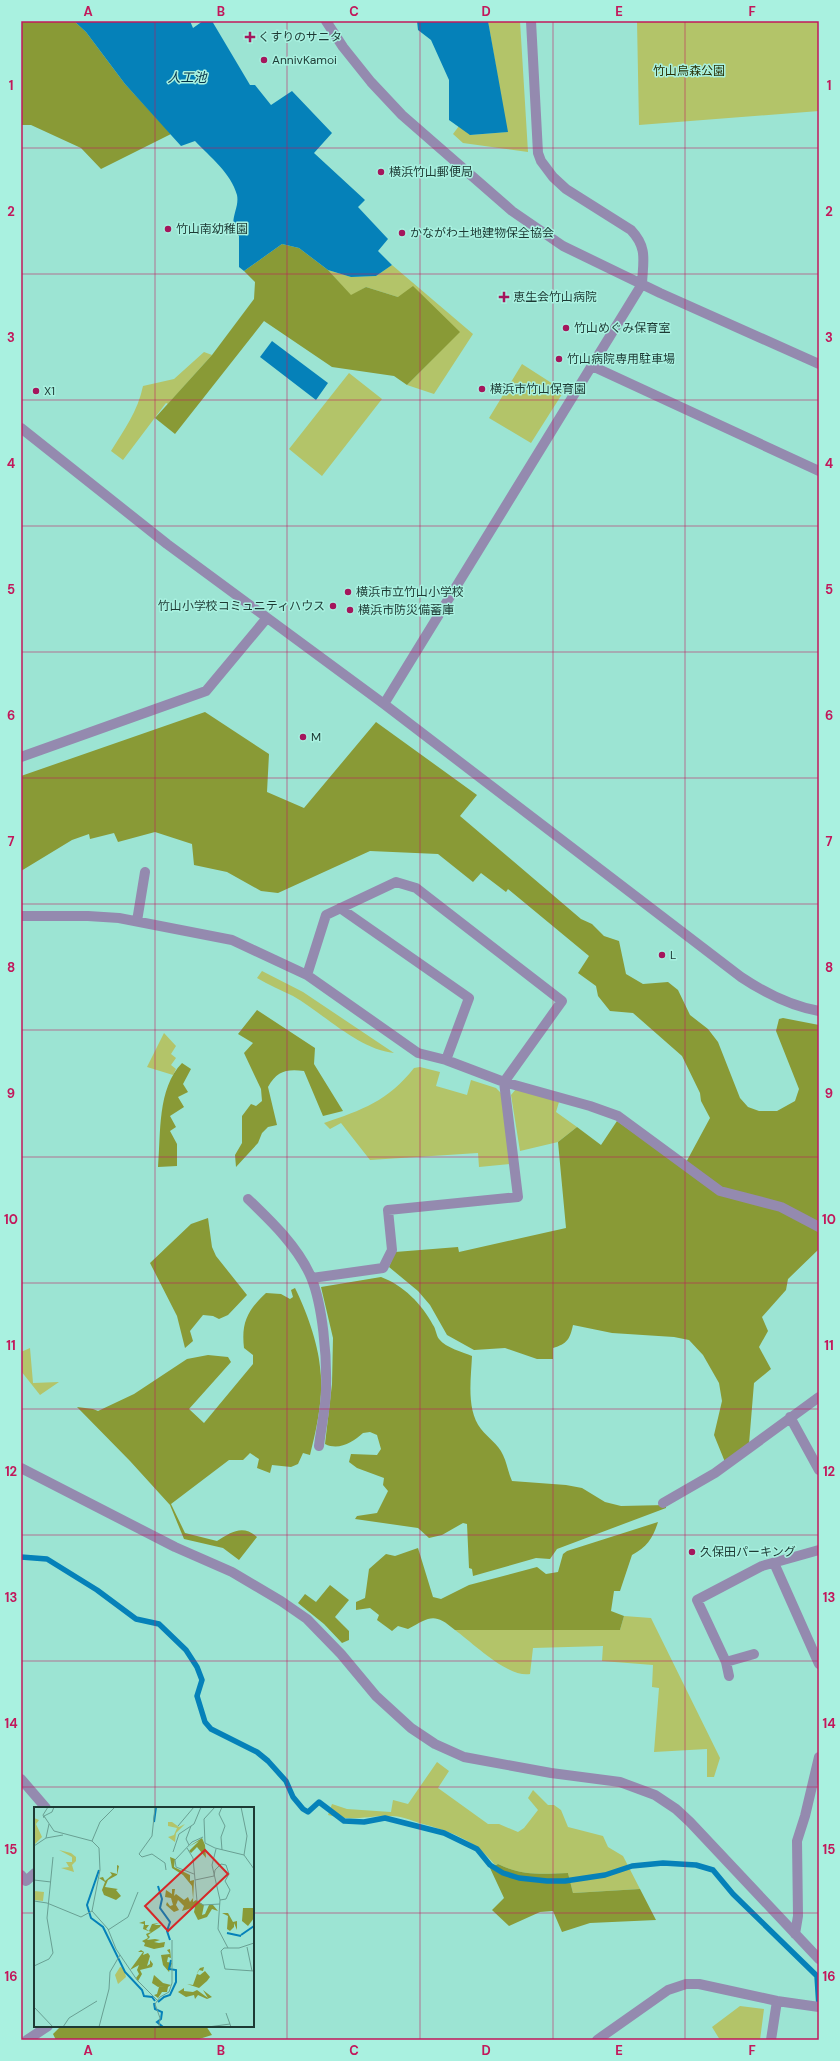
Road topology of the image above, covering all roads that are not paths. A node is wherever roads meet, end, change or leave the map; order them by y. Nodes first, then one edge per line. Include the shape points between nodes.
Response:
1 (326, 21) edge
2 (531, 21) edge
3 (642, 284) junction
4 (819, 364) edge
5 (592, 366) junction
6 (21, 428) edge
7 (819, 471) edge
8 (266, 619) junction
9 (384, 704) junction
10 (21, 757) edge
11 (145, 872) dead end
12 (340, 908) junction
13 (21, 916) edge
14 (138, 921) junction
15 (307, 975) junction
16 (819, 1011) edge
17 (446, 1060) junction
18 (504, 1082) junction
19 (248, 1199) dead end
20 (819, 1227) edge
21 (312, 1278) junction
22 (819, 1397) edge
23 (790, 1417) junction
24 (319, 1446) dead end
25 (21, 1468) edge
26 (819, 1470) edge
27 (663, 1503) dead end
28 (819, 1550) edge
29 (774, 1563) junction
30 (754, 1654) dead end
31 (726, 1662) junction
32 (819, 1664) edge
33 (729, 1676) dead end
34 (819, 1757) edge
35 (21, 1779) edge
36 (45, 1807) edge
37 (34, 1874) edge
38 (21, 1875) edge
39 (795, 1934) junction
40 (819, 1959) edge
41 (777, 2001) junction
42 (819, 2007) edge
43 (46, 2027) edge
44 (27, 2040) edge
45 (597, 2040) edge
46 (771, 2040) edge

1 - 3 street via 371,82 402,115 512,211 562,246
2 - 3 street via 538,154 553,177 566,189 631,230 640,240 644,259
3 - 4 street
3 - 5 street
5 - 7 street
5 - 9 street
6 - 8 street
8 - 9 street
8 - 10 street via 206,691
9 - 16 street via 741,977 779,999
11 - 14 street
12 - 15 street via 326,914
12 - 17 street via 469,998
12 - 18 street via 396,882 416,888 562,1001
13 - 14 street via 88,916
14 - 15 street via 232,940
15 - 17 street via 418,1053
17 - 18 street
18 - 20 street via 618,1116 720,1191 781,1207
18 - 21 street via 518,1197 388,1210 392,1250 383,1268
19 - 21 street via 276,1225
21 - 24 street via 322,1320 326,1389
22 - 23 street
23 - 26 street
23 - 27 street via 715,1473
25 - 39 street via 175,1547 232,1572 281,1601 307,1619 382,1701 411,1728 435,1744 464,1757 551,1773 620,1782 655,1794 690,1822
28 - 29 street
29 - 31 street via 762,1566 697,1600
29 - 32 street
30 - 31 street
31 - 33 street
34 - 39 street via 797,1841 798,1916
35 - 36 street
37 - 38 street via 26,1881
39 - 40 street
41 - 42 street
41 - 45 street via 699,1984 686,1984 668,1990
41 - 46 street
43 - 44 street

